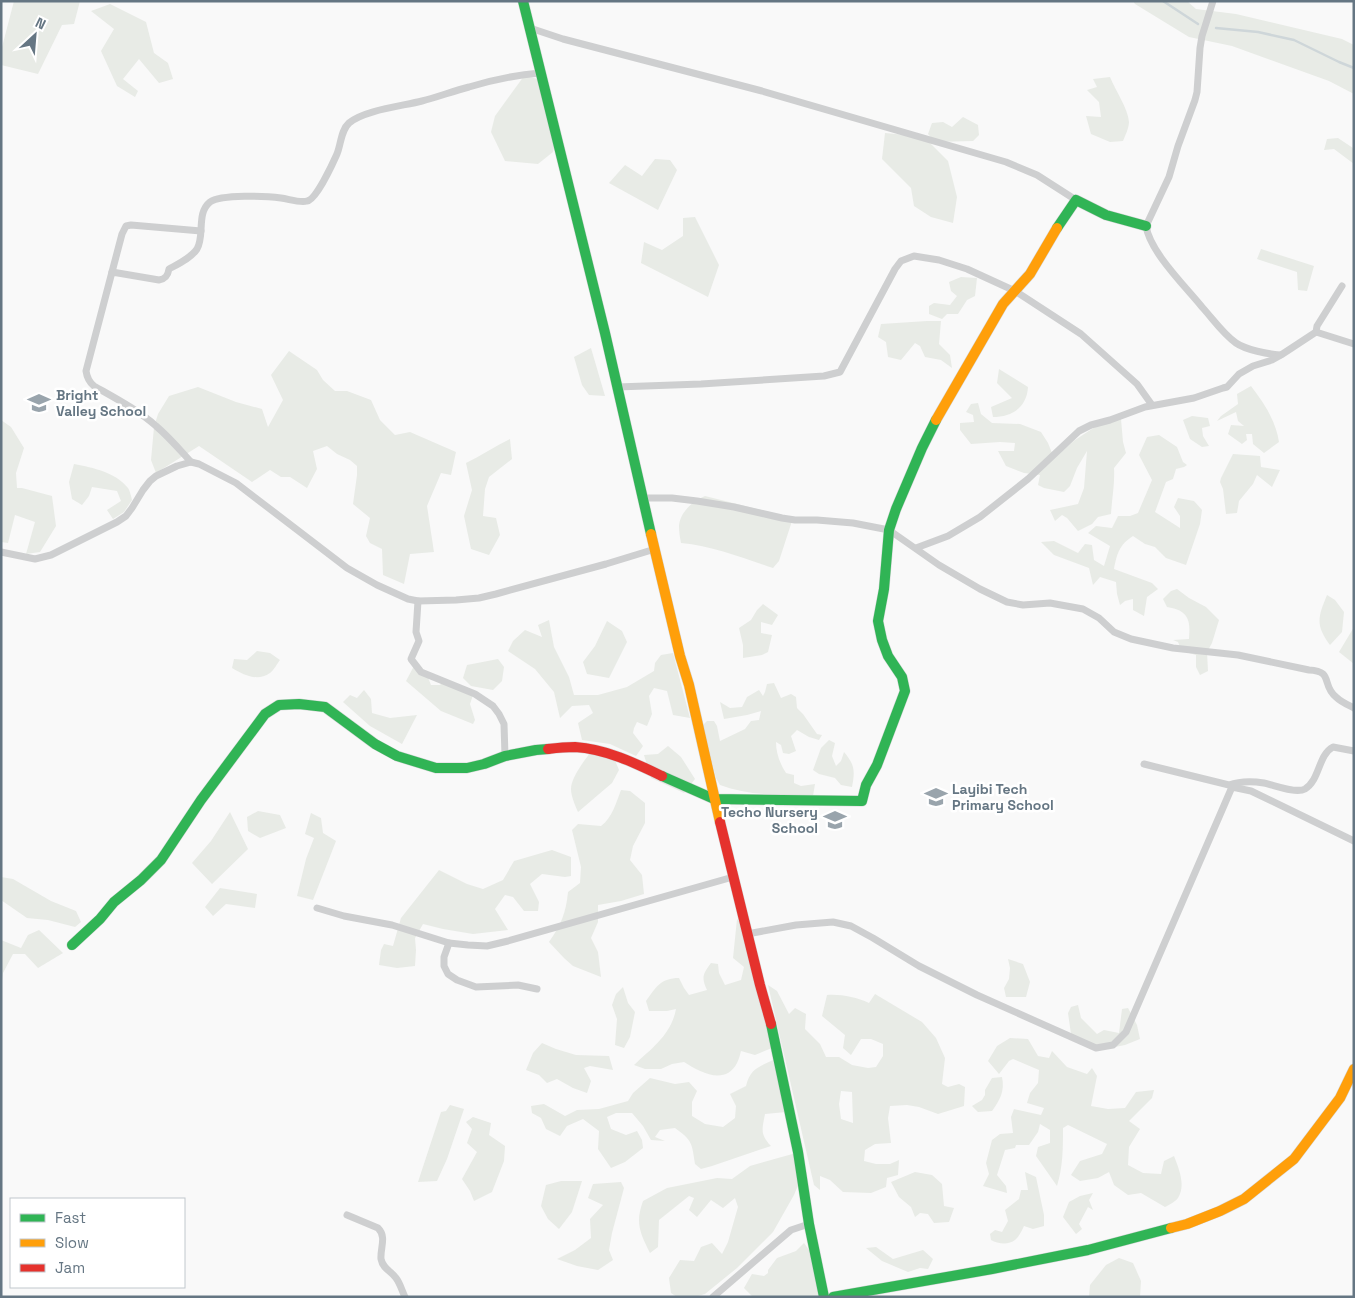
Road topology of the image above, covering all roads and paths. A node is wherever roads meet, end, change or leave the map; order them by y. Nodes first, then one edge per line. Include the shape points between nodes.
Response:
1 (523, 1) edge
2 (1213, 1) edge
3 (530, 28) junction
4 (540, 73) junction
5 (1076, 200) junction
6 (1146, 226) junction
7 (200, 231) junction
8 (112, 272) junction
9 (1342, 286) dead end
10 (1016, 291) junction
11 (1316, 332) junction
12 (1354, 344) edge
13 (1281, 355) junction
14 (617, 387) junction
15 (1152, 405) junction
16 (191, 462) junction
17 (642, 498) junction
18 (890, 530) junction
19 (916, 548) junction
20 (655, 549) junction
21 (1, 552) edge
22 (418, 601) junction
23 (1354, 708) edge
24 (1354, 750) edge
25 (505, 756) junction
26 (1144, 764) dead end
27 (714, 798) junction
28 (1354, 841) edge
29 (733, 877) junction
30 (317, 908) dead end
31 (747, 934) junction
32 (449, 943) junction
33 (72, 945) dead end
34 (537, 989) dead end
35 (1354, 1069) edge
36 (347, 1215) dead end
37 (809, 1224) junction
38 (405, 1297) edge
39 (713, 1297) edge
40 (824, 1297) edge
41 (833, 1297) edge

1 - 3 street
2 - 6 street via 1201,42 1195,100 1169,177
3 - 4 street
3 - 5 street via 1006,162
4 - 7 street via 469,87 354,119 346,126 337,154 313,199 306,202 256,196 213,200 205,207
4 - 14 street
5 - 6 street via 1106,215
5 - 10 street
6 - 13 street via 1157,252 1234,342
7 - 8 street via 197,248 169,269 168,276 162,280
7 - 8 street via 126,226
8 - 16 street via 87,377 94,386 156,425
9 - 11 street
10 - 14 street via 967,269 914,256 901,261 895,269 840,372 824,376
10 - 15 street via 1081,334 1138,384
10 - 18 street via 1003,304 935,422 896,509
11 - 12 street
11 - 13 street
13 - 15 street via 1239,374 1223,388 1194,398
14 - 17 street
15 - 19 street via 1080,431 980,517 937,542
16 - 21 street via 156,476 126,516 117,522 51,555 35,559
16 - 22 street via 236,482 355,573
17 - 18 street via 697,501 794,520 844,522
17 - 20 street
18 - 19 street
18 - 27 street via 878,621 888,656 902,678 904,692 862,801
19 - 23 street via 980,590 1008,602 1023,605 1050,603 1083,609 1114,632 1173,648 1238,655 1318,670 1325,675 1335,697
20 - 22 street via 496,594
20 - 27 street
22 - 25 street via 416,632 419,641 410,659 421,672 475,694 493,706 504,724
24 - 26 street via 1330,749 1313,780 1300,790 1264,783 1229,785
25 - 27 street via 555,748 595,750 624,758
25 - 33 street via 467,768 424,766 375,744 325,707 279,705 265,714 161,860
27 - 29 street
28 - 31 street via 1251,791 1232,787 1126,1032 1113,1045 1096,1048 919,966 852,926 833,922
29 - 31 street
29 - 32 street via 487,946
30 - 32 street via 392,925
31 - 37 street via 770,1019 798,1152
32 - 34 street via 444,966 448,974 457,980 476,987 518,985
35 - 41 street via 1340,1098 1294,1159 1244,1199 1220,1211 1187,1224 1088,1250
36 - 38 street via 380,1230 383,1238 381,1261
37 - 39 street via 791,1230
37 - 40 street

